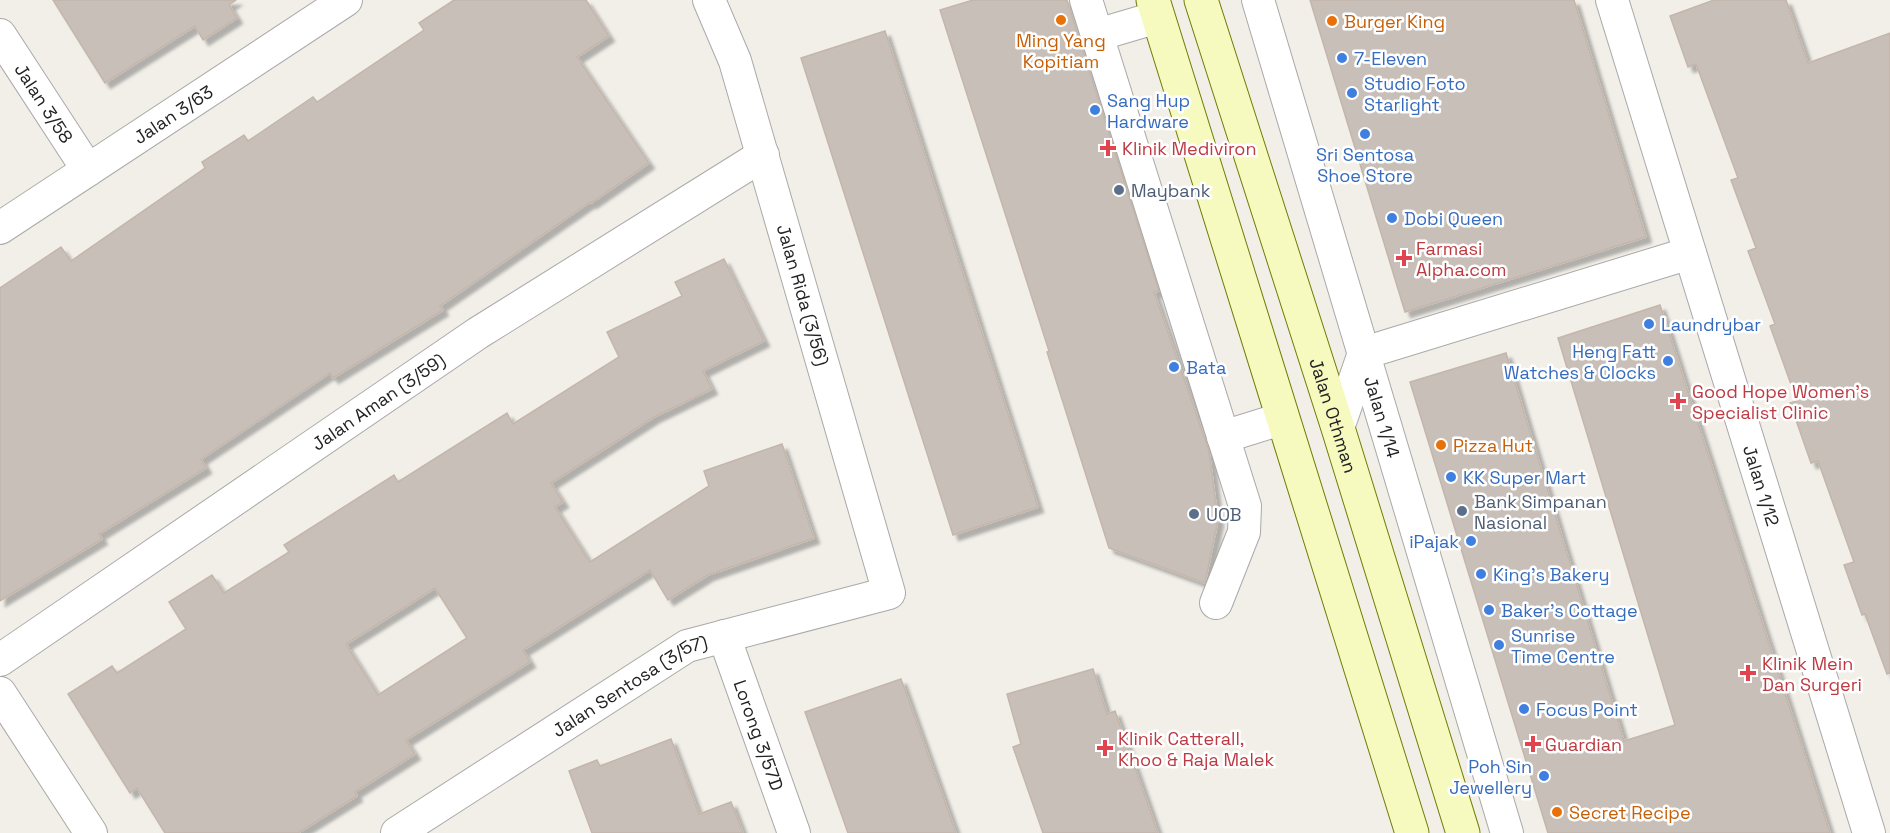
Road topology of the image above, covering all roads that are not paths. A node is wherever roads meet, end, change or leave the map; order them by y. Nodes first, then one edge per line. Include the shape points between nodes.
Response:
1 (346, 0) edge
2 (709, 0) edge
3 (1086, 0) edge
4 (1201, 0) edge
5 (1258, 0) edge
6 (1612, 0) edge
7 (1155, 8) edge
8 (0, 35) edge
9 (1097, 35) junction
10 (763, 155) junction
11 (88, 170) junction
12 (0, 228) edge
13 (1690, 253) junction
14 (1364, 353) junction
15 (1281, 419) junction
16 (1338, 428) junction
17 (1223, 437) junction
18 (889, 593) joint
19 (1216, 603) dead end
20 (724, 636) junction
21 (0, 660) edge
22 (0, 693) edge
23 (414, 828) edge
24 (91, 833) edge
25 (794, 833) edge
26 (1412, 833) edge
27 (1463, 833) edge
28 (1507, 833) edge
29 (1869, 833) edge

1 - 11 street, Jalan 3/63
2 - 10 street, Jalan Rida (3/56) via 735,61
3 - 9 street
4 - 16 main road, Jalan Othman
5 - 14 street, Jalan 1/14
6 - 13 street, Jalan 1/12
7 - 9 street
7 - 15 main road
8 - 11 street, Jalan 3/58
9 - 17 street
10 - 18 street, Jalan Rida (3/56)
10 - 21 street, Jalan Aman (3/59) via 478,333
11 - 12 street, Jalan 3/63
13 - 14 street
13 - 29 street, Jalan 1/12
14 - 16 street
14 - 28 street, Jalan 1/14
15 - 17 street
15 - 26 main road
16 - 27 main road, Jalan Othman
17 - 19 street via 1245,506 1244,532
18 - 20 street, Jalan Sentosa (3/57)
20 - 23 street, Jalan Sentosa (3/57) via 687,646
20 - 25 street, Lorong 3/57D
22 - 24 street

